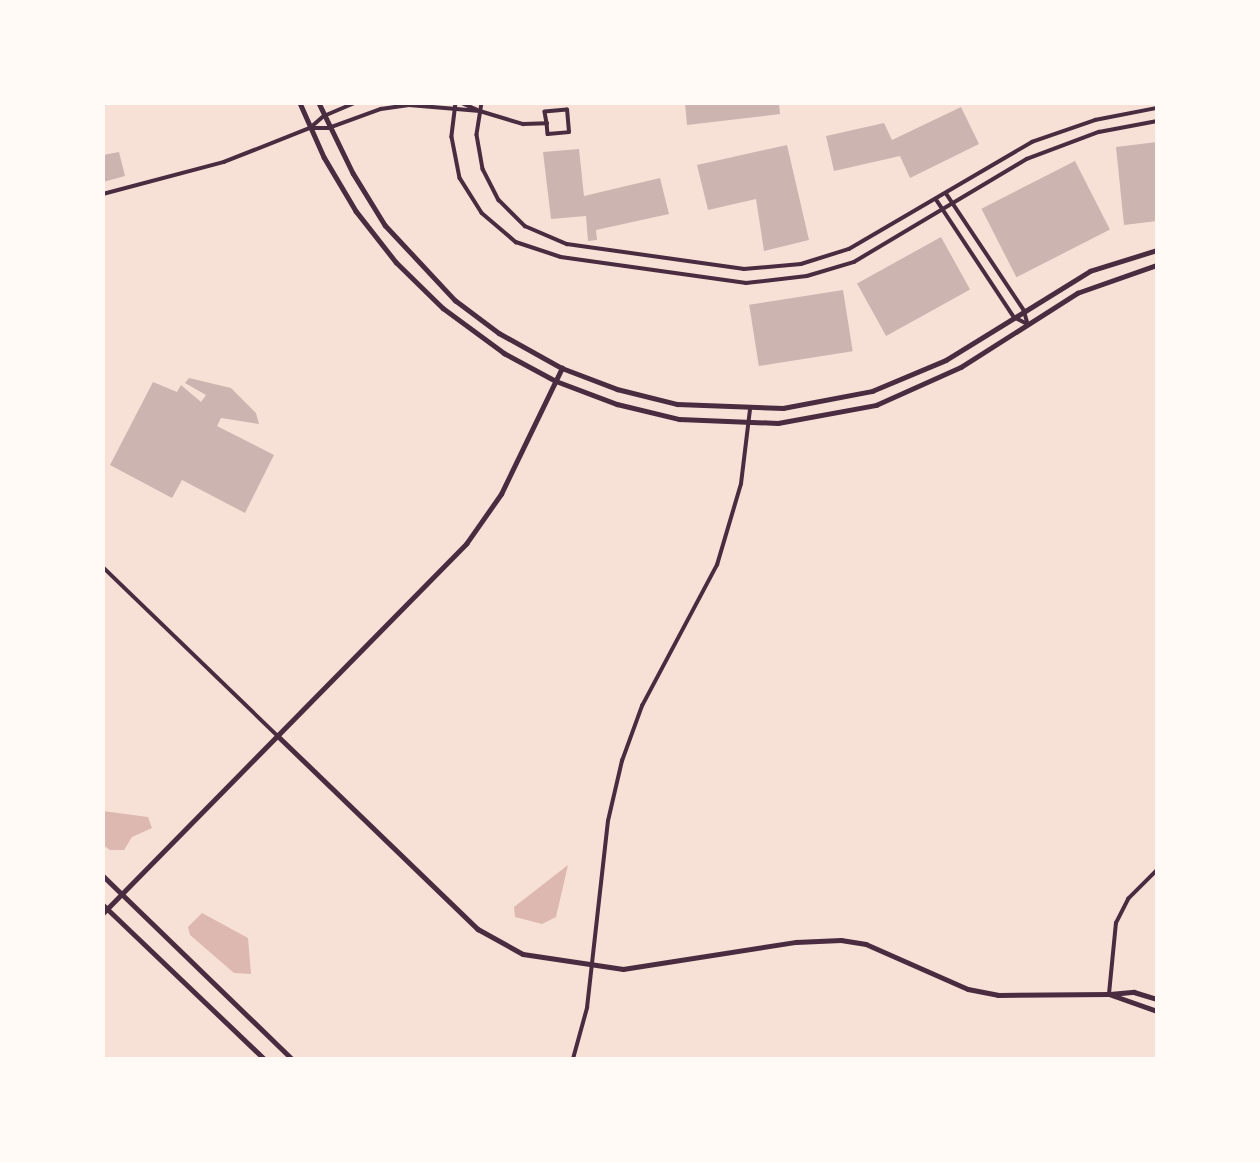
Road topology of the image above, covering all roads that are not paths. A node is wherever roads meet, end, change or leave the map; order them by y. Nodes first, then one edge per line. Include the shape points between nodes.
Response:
1 (300, 103) edge
2 (319, 103) edge
3 (355, 103) edge
4 (456, 103) edge
5 (462, 103) edge
6 (482, 103) edge
7 (1157, 108) edge
8 (480, 111) junction
9 (454, 112) junction
10 (324, 116) junction
11 (1157, 121) edge
12 (547, 123) junction
13 (310, 128) junction
14 (329, 128) junction
15 (945, 192) junction
16 (103, 194) edge
17 (936, 199) junction
18 (953, 204) junction
19 (944, 210) junction
20 (1157, 250) edge
21 (1157, 265) edge
22 (1024, 310) junction
23 (1014, 317) junction
24 (1028, 324) junction
25 (562, 368) junction
26 (556, 380) junction
27 (750, 410) junction
28 (750, 424) junction
29 (103, 567) edge
30 (278, 736) junction
31 (1157, 870) edge
32 (103, 876) edge
33 (122, 894) junction
34 (105, 909) edge
35 (593, 965) junction
36 (1110, 994) junction
37 (1157, 999) edge
38 (1157, 1011) edge
39 (264, 1059) edge
40 (292, 1059) edge
41 (573, 1059) edge

1 - 13 street
2 - 10 street
3 - 10 street
4 - 9 street
5 - 8 street
6 - 8 street
7 - 15 street via 1118,114 1047,136
8 - 9 street
8 - 12 street via 523,124
8 - 17 street via 480,158 499,200 525,226 567,244 731,269 780,267 849,250
9 - 14 street via 396,106
9 - 19 street via 455,158 475,205 507,236 548,254 717,281 778,280 863,258
10 - 13 street
10 - 14 street
11 - 18 street via 1108,130 1049,149
12 - 12 street via 545,112 567,110 569,132 548,134
13 - 14 street
13 - 16 street via 224,162
13 - 26 street via 356,211 411,279 474,332
14 - 25 street via 373,208 427,274 485,323
15 - 17 street
15 - 18 street
17 - 19 street
18 - 19 street
18 - 22 street
19 - 23 street
20 - 22 street via 1090,271
21 - 24 street via 1099,282
22 - 23 street
22 - 24 street
23 - 24 street
23 - 27 street via 946,360 898,382 818,404
24 - 28 street via 961,367 901,396 824,418
25 - 26 street
25 - 27 street via 657,400
26 - 28 street via 655,414
26 - 30 street via 501,494 466,544
27 - 28 street
28 - 35 street via 741,484 717,565 642,706 622,761 608,821
29 - 30 street
30 - 33 street
30 - 35 street via 489,936 523,954
31 - 36 street via 1128,899 1116,923
32 - 33 main road
33 - 34 street
33 - 40 main road
34 - 39 main road
35 - 36 street via 654,967 796,942 841,940 866,944 968,989 998,995
35 - 41 street
36 - 37 street via 1134,992
36 - 38 street

